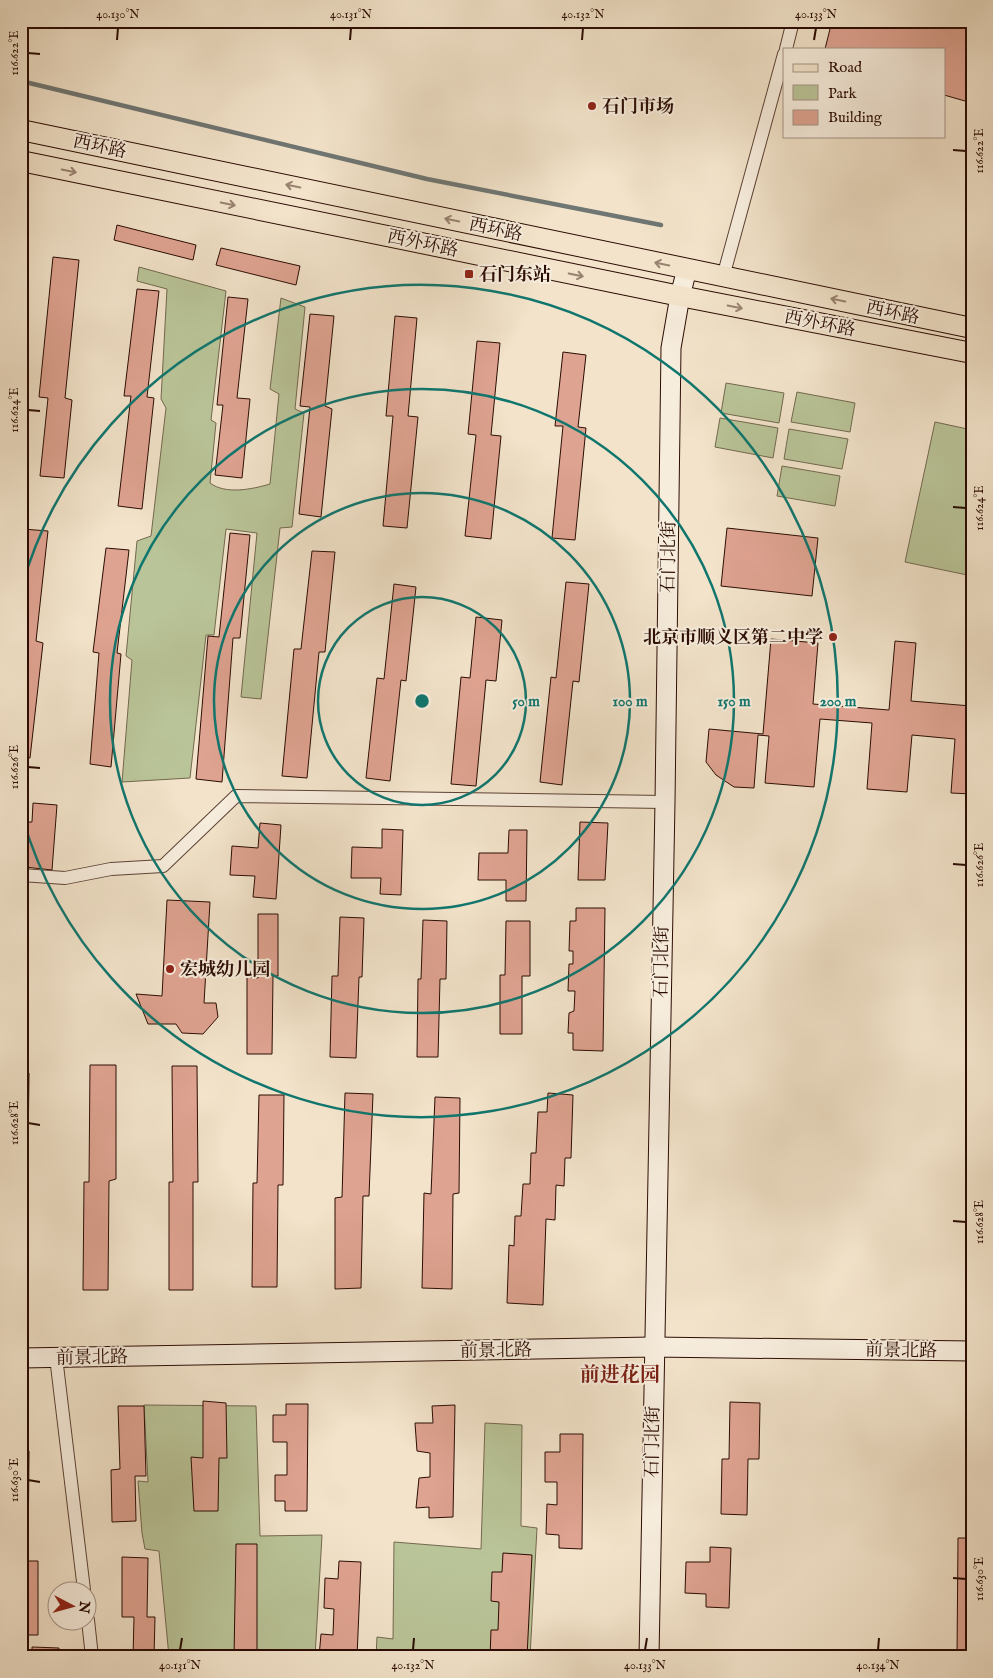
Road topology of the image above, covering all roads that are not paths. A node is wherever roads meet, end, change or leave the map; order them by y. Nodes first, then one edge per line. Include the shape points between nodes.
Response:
1 (793, 21) edge
2 (786, 48) edge
3 (783, 58) edge
4 (21, 130) edge
5 (21, 161) edge
6 (686, 269) junction
7 (723, 277) junction
8 (680, 296) junction
9 (972, 328) edge
10 (972, 353) edge
11 (665, 802) junction
12 (21, 875) edge
13 (653, 1348) junction
14 (972, 1351) edge
15 (56, 1357) junction
16 (21, 1358) edge
17 (83, 1580) edge
18 (89, 1630) edge
19 (92, 1657) edge
20 (649, 1657) edge

1 - 2 street
3 - 7 street
6 -> 4 main road, 西环路
5 -> 8 main road, 西外环路
6 - 7 main road, 西环路
6 - 8 street, 石门北街
9 -> 7 main road, 西环路
8 -> 10 main road, 西外环路
8 - 11 street, 石门北街 via 670,348
11 - 12 street via 236,796 163,866 111,869 66,878
11 - 13 street, 石门北街
13 - 14 street, 前景北路
13 - 15 street, 前景北路
13 - 20 street, 石门北街
15 - 16 street, 前景北路
15 - 17 street
18 - 19 street

